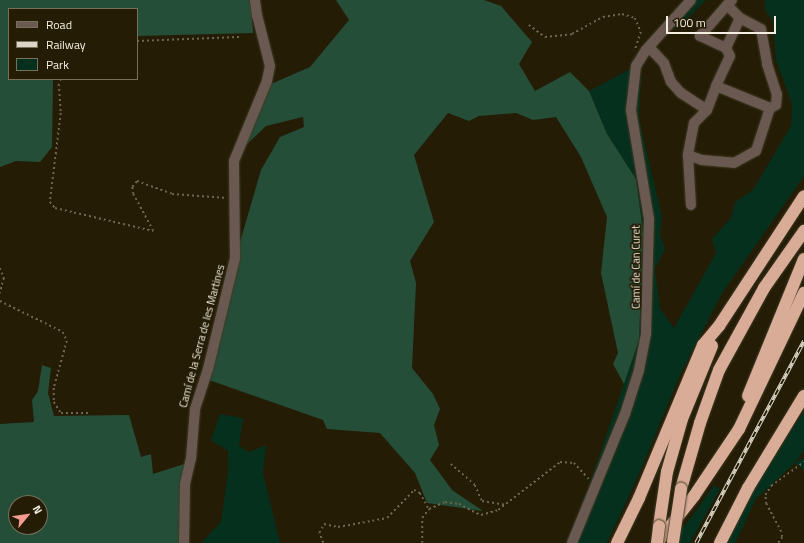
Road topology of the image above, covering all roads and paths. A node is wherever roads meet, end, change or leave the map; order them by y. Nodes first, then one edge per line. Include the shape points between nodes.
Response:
1 (255, 0) edge
2 (691, 0) edge
3 (729, 3) edge
4 (740, 18) junction
5 (529, 25) dead end
6 (239, 37) dead end
7 (138, 41) edge
8 (649, 47) junction
9 (726, 48) junction
10 (639, 61) junction
11 (61, 80) edge
12 (716, 86) junction
13 (770, 108) junction
14 (707, 110) junction
15 (688, 155) junction
16 (804, 196) edge
17 (233, 198) junction
18 (692, 205) dead end
19 (804, 231) edge
20 (804, 259) edge
21 (0, 268) edge
22 (0, 293) edge
23 (804, 294) edge
24 (0, 301) edge
25 (719, 326) junction
26 (804, 396) edge
27 (88, 413) dead end
28 (804, 462) edge
29 (715, 463) junction
30 (451, 464) dead end
31 (594, 485) junction
32 (507, 505) junction
33 (429, 509) junction
34 (673, 542) edge
35 (184, 543) edge
36 (323, 543) edge
37 (422, 543) edge
38 (572, 543) edge
39 (617, 543) edge
40 (657, 543) edge
41 (720, 543) edge
42 (778, 543) edge

1 - 17 street, Camí de la Serra de les Martines via 270,66 268,81 234,161
2 - 8 street, Camí de Can Curet
3 - 4 street
3 - 9 street via 700,36
4 - 9 street
4 - 13 street via 761,29 767,64 777,94 776,105
5 - 10 path via 545,37 572,34 603,17 622,14 635,18 641,32 634,53
6 - 7 path
8 - 10 street, Camí de Can Curet
8 - 14 street via 664,63 671,82 681,93
9 - 12 street via 730,56
10 - 31 street, Camí de Can Curet via 632,84 631,110 648,219 649,287 646,333 639,370 625,414
11 - 17 path via 61,113 50,202 56,208 153,231 133,194 132,187 137,180 172,194
12 - 13 street
12 - 14 street
13 - 15 street via 760,143 756,151 748,157 734,163 702,160
14 - 15 street via 694,123
15 - 18 street
16 - 25 highway
17 - 35 street, Camí de la Serra de les Martines via 235,258 208,369 195,409 191,459 185,484
19 - 34 highway, bridge via 764,288 731,345 708,397 681,489
20 - 29 highway via 749,394
21 - 22 path via 4,278
23 - 29 highway via 740,429
24 - 27 path via 63,332 67,340 54,388 54,402 61,413
25 - 39 highway via 703,345 640,498
25 - 40 highway, bridge via 682,420 667,472
26 - 41 highway via 748,488
28 - 42 path via 771,486 764,495 781,532 782,537
29 - 40 highway via 694,496
30 - 32 path via 475,485 482,502
31 - 32 path via 574,463 560,462
31 - 38 street, Camí de Can Curet
32 - 33 path via 481,515 458,504 445,502
33 - 36 path via 420,493 414,490 387,518 338,527 324,524 319,533
33 - 37 path via 422,518

